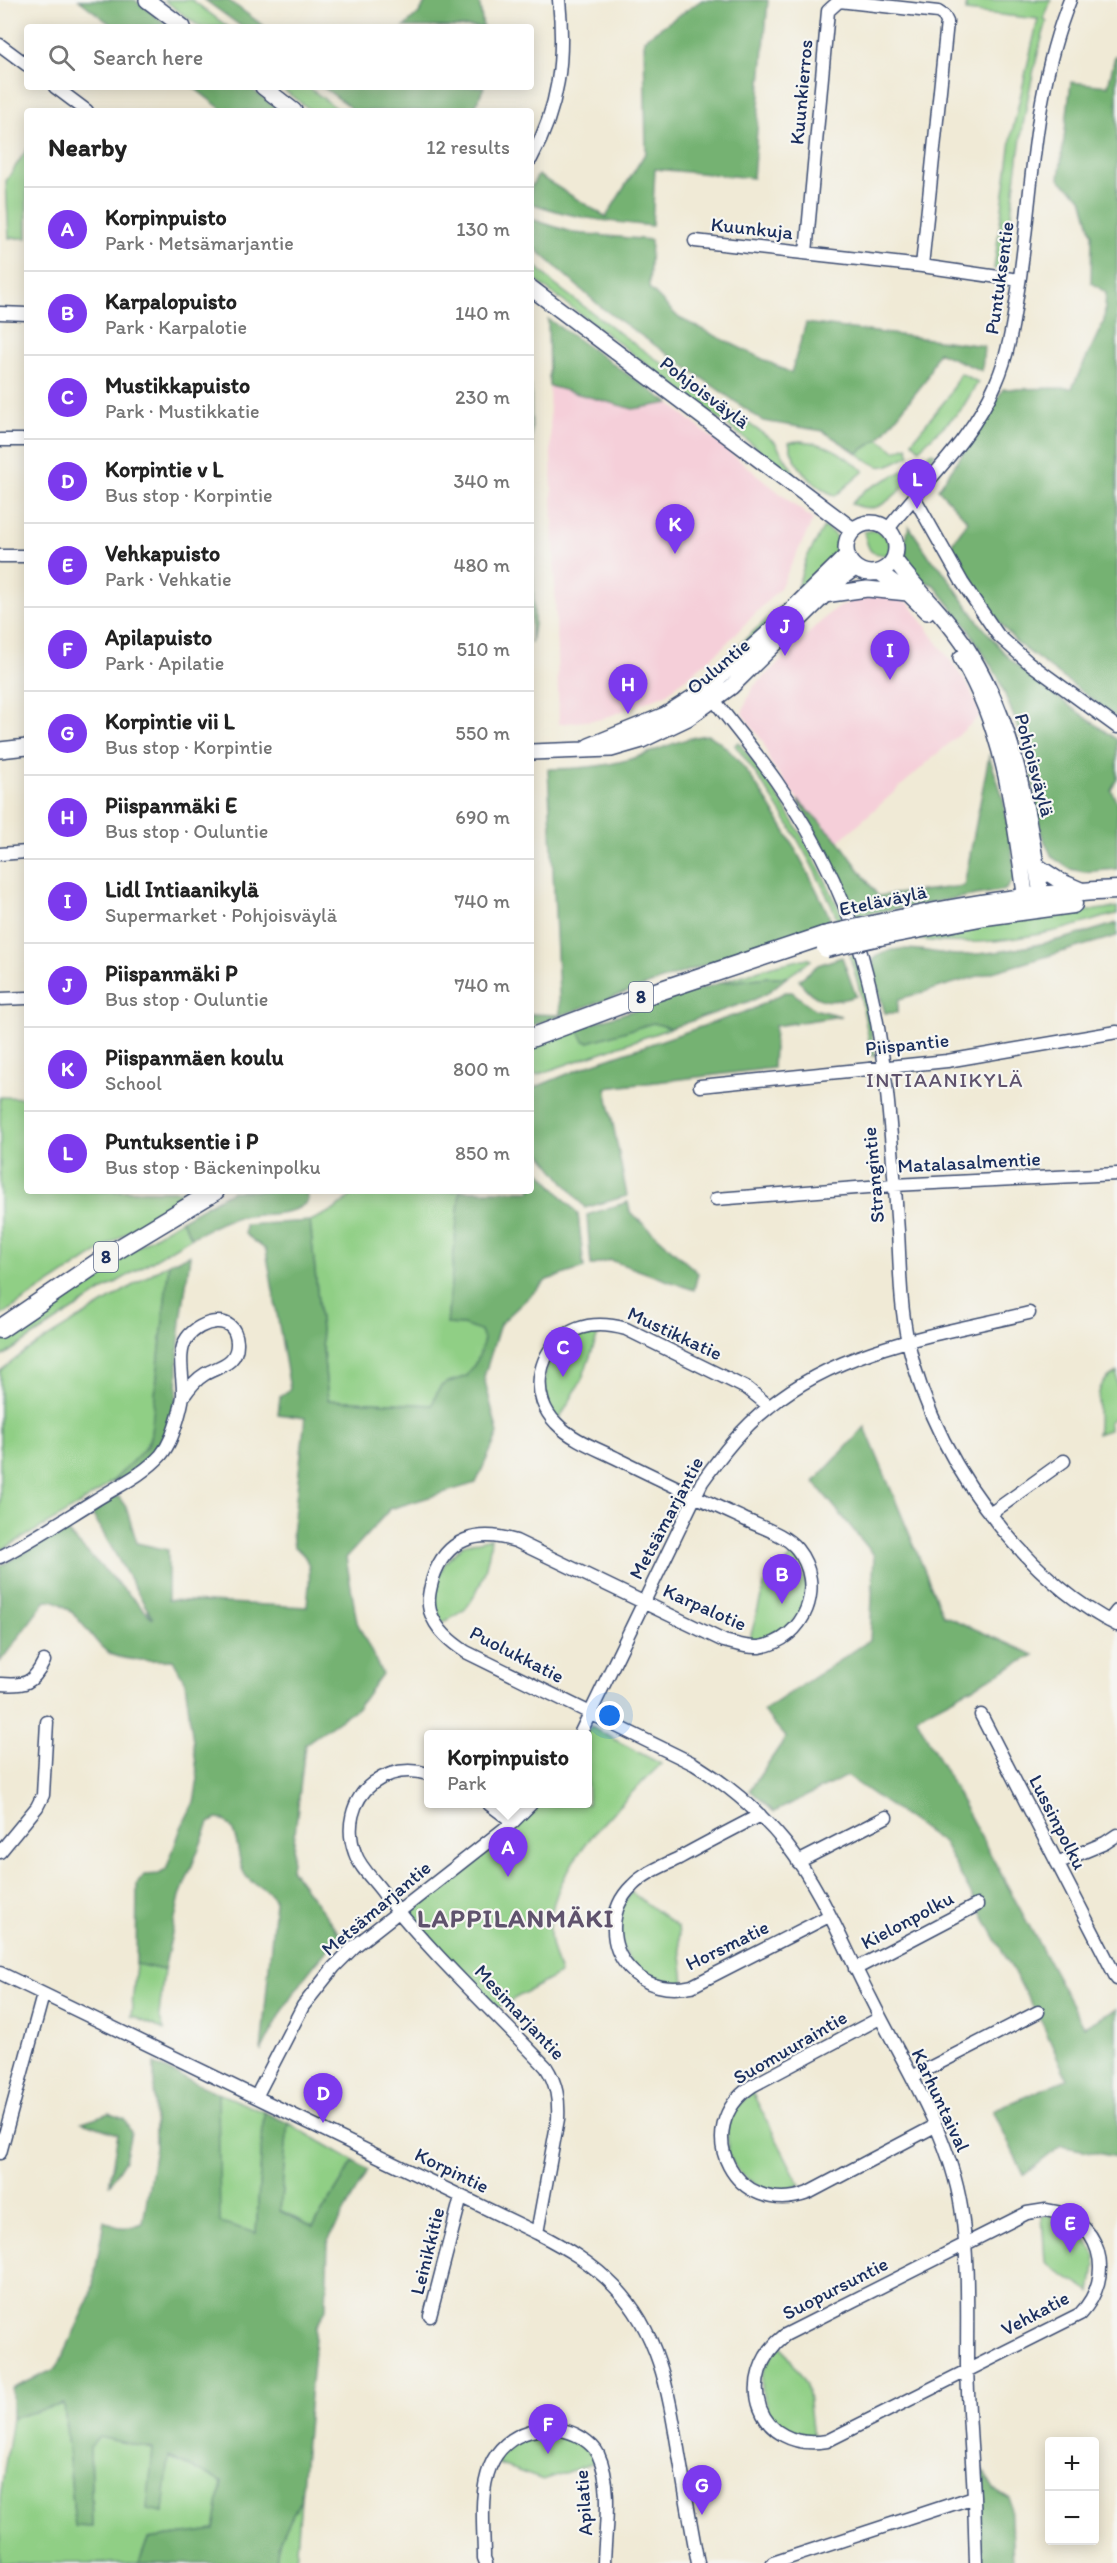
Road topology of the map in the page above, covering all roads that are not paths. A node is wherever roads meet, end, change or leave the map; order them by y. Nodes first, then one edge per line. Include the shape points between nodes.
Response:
1 (147, 0) edge
2 (559, 0) edge
3 (1070, 0) edge
4 (179, 24) edge
5 (0, 45) edge
6 (24, 63) edge
7 (59, 90) edge
8 (266, 90) edge
9 (83, 108) edge
10 (290, 108) edge
11 (534, 152) edge
12 (695, 241) dead end
13 (806, 252) junction
14 (922, 266) junction
15 (1019, 280) junction
16 (534, 290) edge
17 (0, 313) edge
18 (24, 314) edge
19 (0, 440) edge
20 (24, 440) edge
21 (914, 497) junction
22 (888, 529) junction
23 (853, 530) junction
24 (0, 556) edge
25 (24, 556) edge
26 (894, 559) junction
27 (851, 562) junction
28 (879, 572) junction
29 (909, 594) junction
30 (825, 595) junction
31 (711, 695) junction
32 (1117, 727) edge
33 (24, 747) edge
34 (0, 750) edge
35 (534, 752) edge
36 (24, 852) edge
37 (0, 854) edge
38 (1037, 866) junction
39 (1117, 890) edge
40 (1083, 891) junction
41 (1117, 900) edge
42 (1034, 902) junction
43 (24, 998) edge
44 (0, 999) edge
45 (1117, 1032) edge
46 (534, 1037) edge
47 (883, 1066) junction
48 (700, 1086) dead end
49 (1117, 1174) edge
50 (894, 1185) junction
51 (210, 1194) edge
52 (716, 1199) dead end
53 (1029, 1314) dead end
54 (0, 1329) edge
55 (908, 1342) junction
56 (183, 1397) junction
57 (769, 1406) junction
58 (1064, 1461) dead end
59 (695, 1497) junction
60 (990, 1514) junction
61 (0, 1557) edge
62 (644, 1602) junction
63 (1114, 1619) edge
64 (44, 1661) dead end
65 (0, 1684) edge
66 (590, 1713) junction
67 (981, 1715) dead end
68 (47, 1722) dead end
69 (582, 1730) edge
70 (424, 1773) edge
71 (495, 1808) edge
72 (526, 1808) edge
73 (760, 1815) junction
74 (886, 1817) dead end
75 (513, 1822) junction
76 (1117, 1835) edge
77 (0, 1852) edge
78 (798, 1862) junction
79 (1057, 1863) junction
80 (977, 1905) dead end
81 (398, 1911) junction
82 (829, 1916) junction
83 (855, 1969) junction
84 (0, 1973) edge
85 (1116, 1979) edge
86 (43, 1995) junction
87 (1038, 2012) dead end
88 (880, 2018) junction
89 (912, 2077) junction
90 (256, 2097) junction
91 (935, 2126) junction
92 (0, 2153) edge
93 (461, 2197) junction
94 (537, 2233) junction
95 (966, 2243) junction
96 (430, 2316) dead end
97 (968, 2371) junction
98 (974, 2497) junction
99 (486, 2563) edge
100 (604, 2563) edge
101 (698, 2563) edge
102 (773, 2563) edge
103 (976, 2563) edge

1 - 4 main road
2 - 11 street via 562,51 558,86
3 - 15 street, Puntuksentie via 1046,76 1035,133
5 - 6 street
7 - 9 street
8 - 10 main road
12 - 13 street, Kuunkuja
13 - 14 street
13 - 14 street, Kuunkierros via 828,11 839,1 938,12 947,22
14 - 15 street
15 - 21 street, Puntuksentie via 1014,325 996,385 974,424
16 - 23 main road, Pohjoisväylä
17 - 18 street
19 - 20 street
21 - 22 street, Puntuksentie
21 - 32 street via 962,582 998,635 1028,662
22 - 23 main road via 868,522
22 - 26 main road via 896,543
23 - 27 main road via 846,541
24 - 25 street
26 - 28 main road
26 - 38 main road, Pohjoisväylä via 957,633 993,696 1020,772
27 - 28 main road via 866,573
27 - 30 main road, Ouluntie
27 - 31 main road, Ouluntie
28 - 29 main road, Pohjoisväylä
29 - 30 main road via 867,589
29 - 42 main road, Pohjoisväylä via 963,661 992,726
30 - 31 main road, Ouluntie via 774,646
31 - 35 main road, Ouluntie via 582,748
31 - 47 street, Strangintie via 775,779 824,861 869,981
33 - 34 main road
36 - 37 street
38 - 40 main road
38 - 42 main road, Pohjoisväylä
39 - 40 highway, 8
40 - 42 highway, 8
41 - 42 highway, 8
42 - 46 highway, Eteläväylä / 8, bridge via 970,905 754,960
43 - 44 street
45 - 47 street, Piispantie via 947,1061
47 - 48 street, Piispantie
47 - 50 street, Strangintie
49 - 50 street, Matalasalmentie
50 - 52 street, Matalasalmentie
50 - 55 street, Strangintie
51 - 54 highway, 8 via 112,1253
53 - 55 street, Metsämarjantie
55 - 57 street, Metsämarjantie via 825,1371
55 - 60 street, Strangintie via 943,1440
56 - 56 street via 181,1356 185,1340 194,1329 208,1322 225,1323 233,1329 237,1342 234,1358 204,1375
56 - 61 street via 168,1445 148,1467
57 - 59 street, Metsämarjantie via 728,1446
57 - 59 street, Mustikkatie via 748,1389 626,1329 600,1324 583,1326 556,1343 544,1361 540,1382 547,1413 582,1441
58 - 60 street
59 - 62 street, Metsämarjantie
59 - 62 street, Karpalotie via 782,1537 797,1550 812,1585 809,1608 784,1637 765,1646 746,1647 724,1641
60 - 63 street, Strangintie via 1033,1563 1065,1589
62 - 66 street, Metsämarjantie
62 - 66 street, Puolukkatie via 502,1537 471,1537 451,1549 438,1566 431,1584 430,1611 446,1637 466,1652
64 - 65 street via 31,1682
66 - 69 street, Metsämarjantie
66 - 73 street, Karhuntaival via 694,1764
67 - 79 street, Lussinpolku
68 - 77 street via 43,1795
70 - 81 street, Mesimarjantie via 408,1770 379,1779 361,1796 350,1822 359,1861
71 - 75 street
72 - 75 street, Metsämarjantie
73 - 78 street, Karhuntaival
73 - 82 street, Horsmatie via 648,1874 627,1891 614,1923 618,1950 627,1965 656,1986 692,1986
74 - 78 street
75 - 81 street, Metsämarjantie
76 - 79 street
78 - 82 street, Karhuntaival
79 - 85 street, Lussinpolku
80 - 83 street, Kielonpolku
81 - 90 street, Metsämarjantie via 355,1946 303,2006
81 - 94 street, Mesimarjantie via 554,2078 558,2119
82 - 83 street, Karhuntaival
83 - 88 street, Karhuntaival
84 - 86 street, Korpintie
86 - 90 street, Korpintie
86 - 92 street
87 - 89 street
88 - 89 street, Karhuntaival
88 - 91 street, Suomuuraintie via 752,2086 738,2098 722,2130 728,2166 754,2192 790,2198 808,2193
89 - 91 street, Karhuntaival
90 - 93 street, Korpintie
91 - 95 street, Karhuntaival via 955,2180
93 - 94 street, Korpintie
93 - 96 street, Leinikkitie
94 - 101 street, Korpintie via 601,2273 630,2304 652,2342 668,2390
95 - 97 street, Karhuntaival
95 - 97 street, Vehkatie via 1027,2213 1056,2212 1089,2231 1102,2265 1097,2292 1080,2314
95 - 97 street, Suopursuntie via 785,2335 761,2365 756,2396 762,2413 774,2428 799,2441 818,2442 836,2438
97 - 98 street, Karhuntaival
98 - 102 street
98 - 103 street, Karhuntaival
99 - 100 street, Apilatie via 486,2482 496,2455 518,2437 538,2428 554,2427 570,2431 597,2451 606,2492

